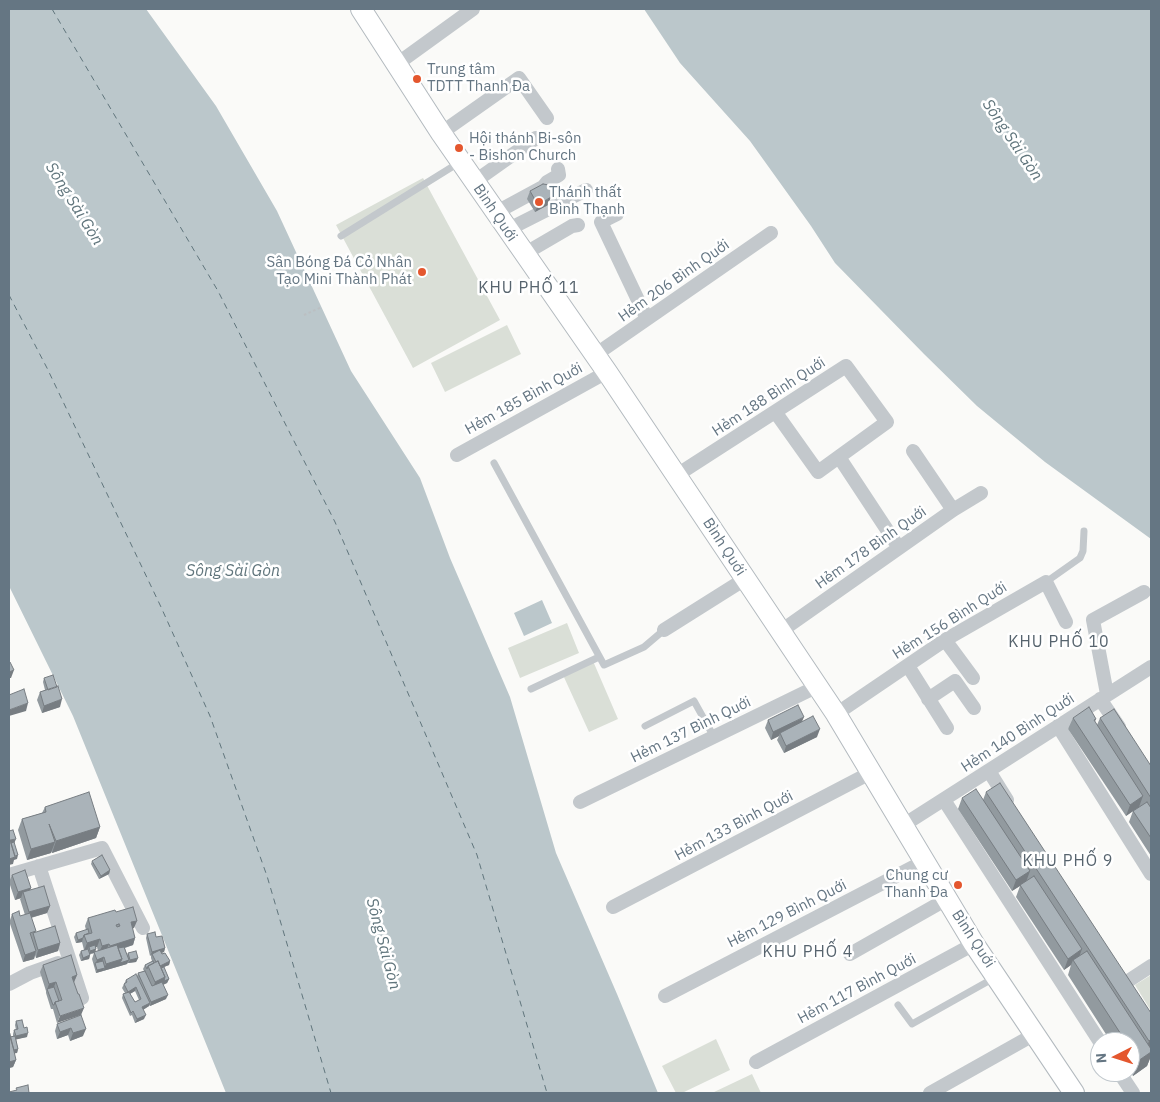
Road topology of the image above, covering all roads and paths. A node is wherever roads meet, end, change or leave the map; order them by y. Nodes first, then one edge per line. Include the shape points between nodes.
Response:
1 (361, 9) edge
2 (473, 9) edge
3 (398, 64) junction
4 (547, 118) dead end
5 (441, 133) junction
6 (536, 138) dead end
7 (460, 162) junction
8 (558, 169) dead end
9 (474, 182) junction
10 (586, 190) dead end
11 (495, 213) junction
12 (617, 214) dead end
13 (578, 225) dead end
14 (507, 230) junction
15 (771, 234) dead end
16 (341, 236) dead end
17 (524, 254) junction
18 (322, 307) dead end
19 (304, 315) dead end
20 (647, 319) junction
21 (595, 355) junction
22 (607, 372) junction
23 (776, 413) junction
24 (913, 451) dead end
25 (457, 455) dead end
26 (839, 456) junction
27 (494, 463) dead end
28 (677, 476) junction
29 (981, 494) dead end
30 (952, 510) junction
31 (1084, 531) dead end
32 (899, 548) junction
33 (745, 579) junction
34 (1046, 582) junction
35 (1144, 592) dead end
36 (1066, 622) dead end
37 (664, 630) joint
38 (781, 631) junction
39 (946, 640) junction
40 (599, 657) junction
41 (908, 666) junction
42 (1149, 672) edge
43 (973, 678) dead end
44 (816, 687) junction
45 (531, 689) dead end
46 (1104, 696) junction
47 (928, 698) junction
48 (974, 708) dead end
49 (836, 714) junction
50 (645, 726) dead end
51 (1058, 726) junction
52 (947, 728) dead end
53 (714, 736) junction
54 (1126, 737) edge
55 (989, 771) junction
56 (870, 773) junction
57 (944, 800) junction
58 (580, 802) dead end
59 (1015, 812) edge
60 (902, 826) junction
61 (925, 861) junction
62 (39, 866) junction
63 (1151, 874) edge
64 (9, 875) edge
65 (947, 899) junction
66 (613, 907) dead end
67 (142, 928) dead end
68 (974, 944) junction
69 (850, 954) dead end
70 (68, 959) junction
71 (1151, 966) edge
72 (997, 977) junction
73 (9, 984) edge
74 (1125, 984) edge
75 (665, 996) dead end
76 (82, 998) edge
77 (898, 1005) dead end
78 (1094, 1032) edge
79 (1035, 1034) junction
80 (756, 1062) dead end
81 (1126, 1082) edge
82 (930, 1093) edge
83 (1074, 1093) edge
84 (1133, 1093) edge

1 - 3 main road, Bình Quới
2 - 3 street
3 - 5 main road, Bình Quới
4 - 5 street via 519,78
5 - 7 main road, Bình Quới
6 - 9 street
7 - 9 main road, Bình Quới
7 - 16 lane
8 - 11 street via 559,175 543,187
9 - 11 main road, Bình Quới
10 - 14 street
11 - 14 main road, Bình Quới
12 - 20 street via 601,222
13 - 17 street
14 - 17 main road, Bình Quới
15 - 20 street, Hẻm 206 Bình Quới
17 - 21 main road, Bình Quới
18 - 19 path
20 - 21 street, Hẻm 206 Bình Quới
21 - 22 main road, Bình Quới
22 - 25 street, Hẻm 185 Bình Quới
22 - 28 main road, Bình Quới
23 - 26 street via 818,472
23 - 26 street, Hẻm 188 Bình Quới via 846,366 887,422
23 - 28 street, Hẻm 188 Bình Quới
24 - 30 street
26 - 32 street
27 - 40 lane
28 - 33 main road, Bình Quới
29 - 30 street, Hẻm 178 Bình Quới
30 - 32 street, Hẻm 178 Bình Quới
31 - 34 lane via 1080,558
32 - 38 street, Hẻm 178 Bình Quới
33 - 37 street
33 - 38 main road, Bình Quới
34 - 36 street
34 - 39 street, Hẻm 156 Bình Quới
35 - 46 street via 1093,620
37 - 40 lane via 644,647 604,665
38 - 44 main road, Bình Quới
39 - 41 street, Hẻm 156 Bình Quới
39 - 43 street
40 - 45 lane
41 - 47 street
41 - 49 street, Hẻm 156 Bình Quới
42 - 46 street, Hẻm 140 Bình Quới
44 - 49 main road, Bình Quới
44 - 53 street, Hẻm 137 Bình Quới
46 - 51 street, Hẻm 140 Bình Quới
46 - 54 street
47 - 48 street via 955,681
47 - 52 street
49 - 56 main road, Bình Quới
50 - 53 lane via 694,701
51 - 55 street, Hẻm 140 Bình Quới
51 - 63 street
53 - 58 street, Hẻm 137 Bình Quới
55 - 57 street, Hẻm 140 Bình Quới
55 - 59 street
56 - 60 main road, Bình Quới
56 - 66 street, Hẻm 133 Bình Quới
57 - 60 street, Hẻm 140 Bình Quới
57 - 78 street
60 - 61 main road, Bình Quới
61 - 65 main road, Bình Quới
61 - 75 street, Hẻm 129 Bình Quới
62 - 64 street
62 - 67 street via 102,848
62 - 70 street
65 - 68 main road, Bình Quới
65 - 69 street
68 - 72 main road, Bình Quới
68 - 80 street, Hẻm 117 Bình Quới
70 - 73 street
70 - 76 street
71 - 74 street
72 - 77 lane via 912,1024
72 - 79 main road, Bình Quới
79 - 82 street
79 - 83 main road, Bình Quới
81 - 84 street

